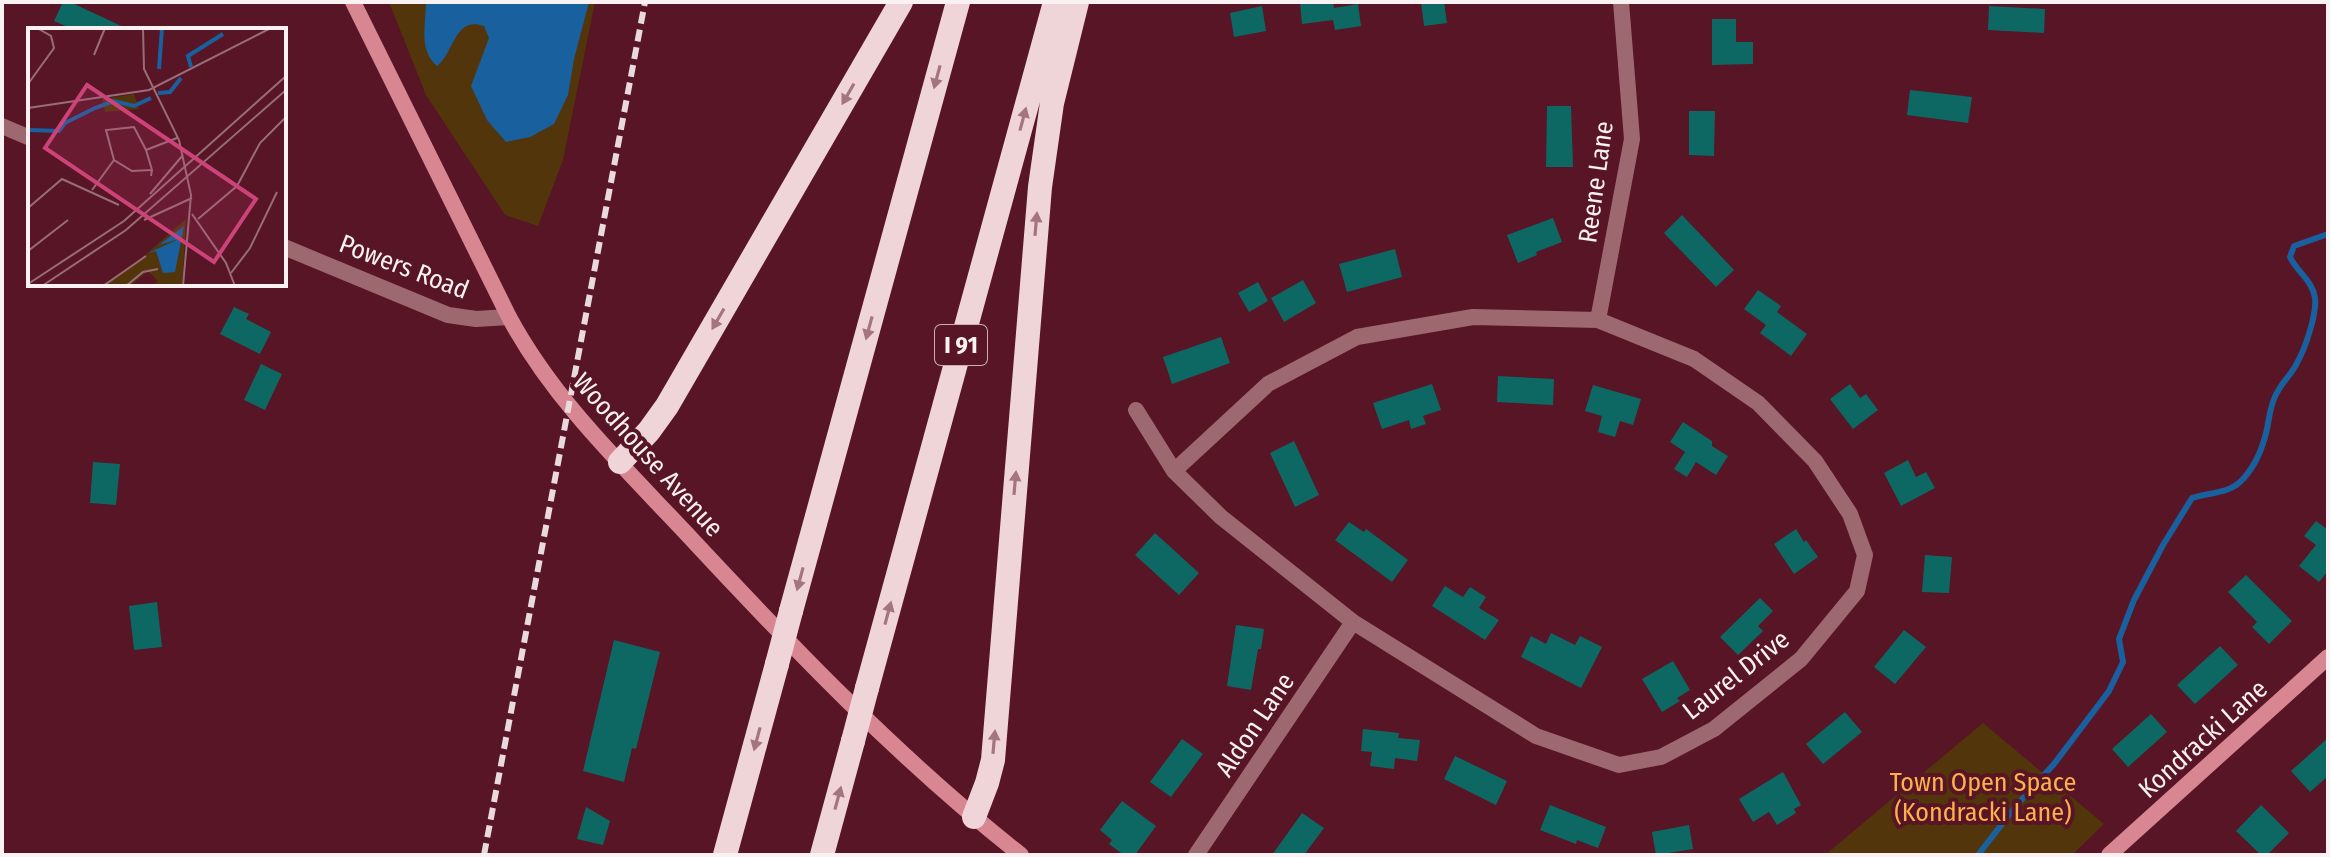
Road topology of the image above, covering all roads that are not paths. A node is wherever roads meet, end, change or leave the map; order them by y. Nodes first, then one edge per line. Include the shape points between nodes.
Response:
1 (353, 2) edge
2 (901, 2) edge
3 (958, 2) edge
4 (1055, 2) edge
5 (1077, 2) edge
6 (1621, 2) edge
7 (2, 126) edge
8 (28, 137) edge
9 (286, 248) edge
10 (509, 317) junction
11 (1598, 320) junction
12 (1136, 410) dead end
13 (620, 462) junction
14 (1174, 471) junction
15 (1353, 622) junction
16 (2328, 657) edge
17 (974, 817) junction
18 (725, 855) edge
19 (822, 855) edge
20 (1021, 855) edge
21 (1196, 855) edge
22 (2109, 855) edge

1 - 10 main road, Woodhouse Avenue
2 -> 13 highway via 667,406
3 -> 18 highway, bridge
19 -> 4 highway, I 91, bridge
17 -> 5 highway via 993,760 1045,142
6 - 11 street, Reene Lane via 1632,139
7 - 8 street
9 - 10 street, Powers Road via 448,315
10 - 13 main road, Woodhouse Avenue via 547,378
11 - 14 street, Laurel Drive via 1473,317 1357,337 1268,384
11 - 15 street, Laurel Drive via 1694,359 1758,403 1815,461 1850,514 1865,555 1857,591 1801,659 1714,729 1661,757 1619,765 1536,736
12 - 14 street, Laurel Drive
13 - 17 main road, Woodhouse Avenue via 881,734
14 - 15 street, Laurel Drive via 1221,517
15 - 21 street, Aldon Lane
16 - 22 main road, Kondracki Lane
17 - 20 main road, Woodhouse Avenue

